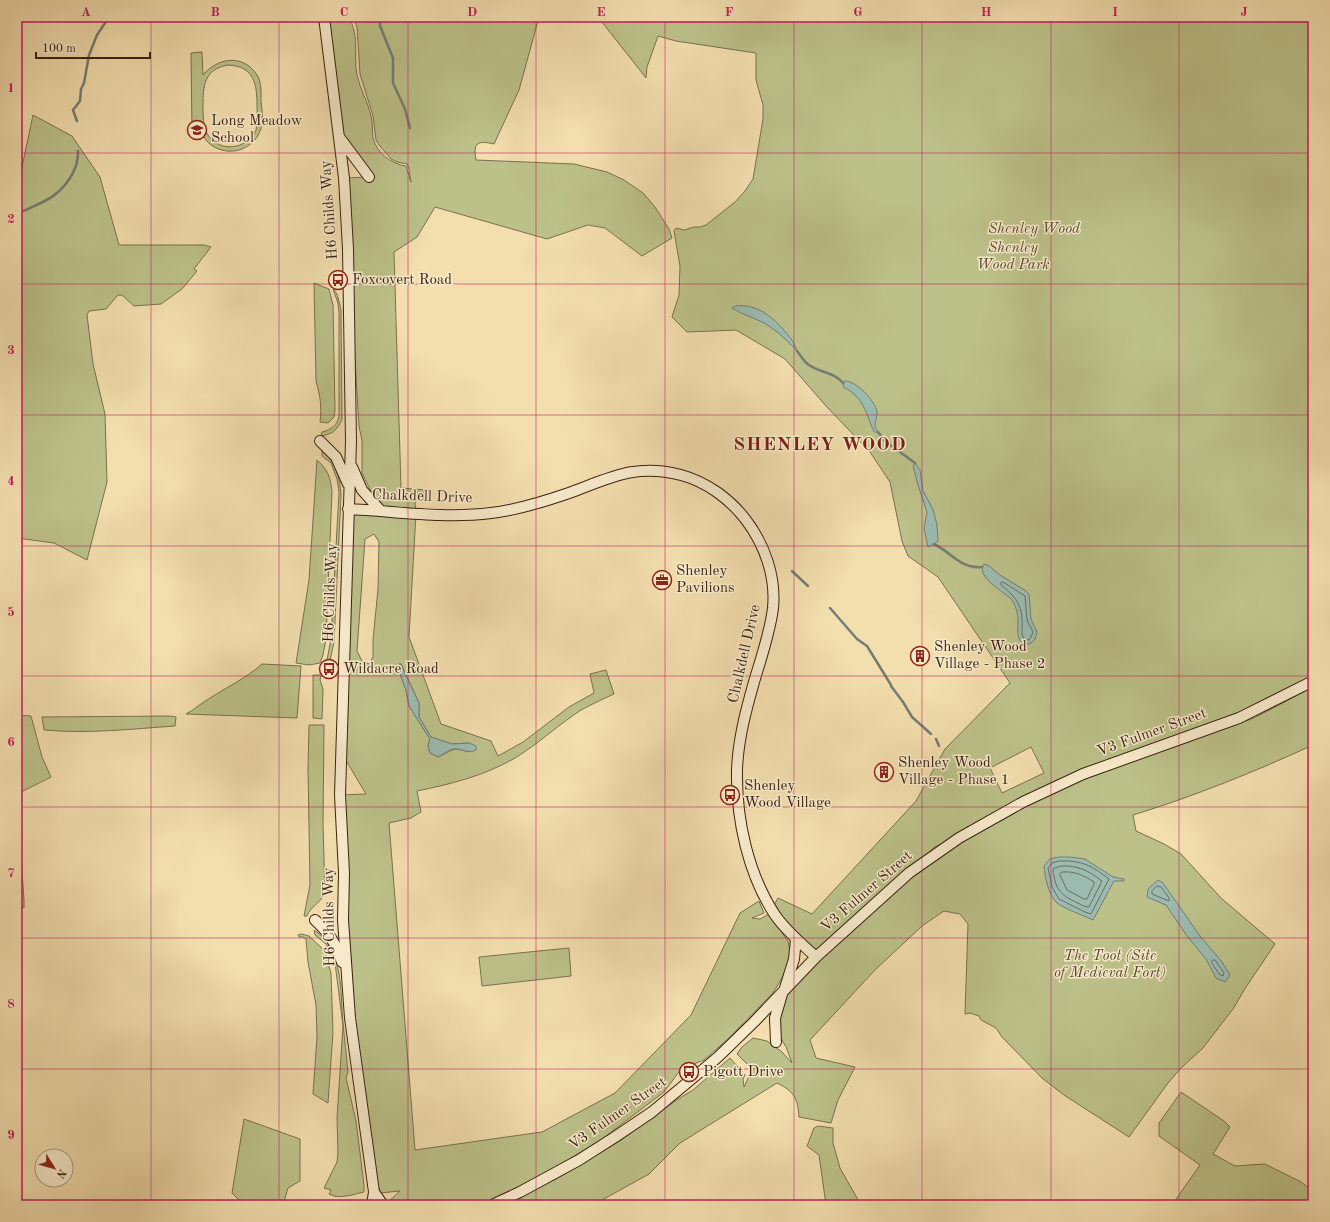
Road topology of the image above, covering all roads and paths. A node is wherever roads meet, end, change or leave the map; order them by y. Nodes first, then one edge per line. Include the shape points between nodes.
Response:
1 (324, 17) edge
2 (338, 136) junction
3 (369, 177) dead end
4 (320, 441) dead end
5 (350, 463) junction
6 (349, 486) junction
7 (348, 509) junction
8 (380, 510) junction
9 (1313, 681) edge
10 (315, 920) dead end
11 (796, 939) junction
12 (816, 957) junction
13 (346, 971) junction
14 (783, 991) junction
15 (776, 1042) dead end
16 (374, 1192) junction
17 (372, 1205) edge
18 (383, 1205) edge
19 (492, 1205) edge

1 - 2 street, H6 Childs Way
2 - 3 street
2 - 5 street, H6 Childs Way via 344,178 348,249
4 - 6 street via 336,457
5 - 6 street, H6 Childs Way
5 - 8 street via 362,490
6 - 7 street, H6 Childs Way
7 - 8 street, Chalkdell Drive
7 - 13 street, H6 Childs Way via 340,795
8 - 11 street, Chalkdell Drive via 444,516 490,513 530,506 611,476 644,470 683,476 725,498 740,512 754,530 771,570 773,608 739,748 737,771 740,817 754,873 775,914
9 - 12 street, V3 Fulmer Street via 1239,718 1083,774 1023,802 959,838 909,873
10 - 13 street via 336,944
11 - 12 street, Chalkdell Drive
11 - 14 street via 794,959
12 - 14 street, V3 Fulmer Street
13 - 16 street, H6 Childs Way
14 - 15 street via 775,1018
14 - 19 street, V3 Fulmer Street via 739,1038 652,1112 573,1163
16 - 17 street, H6 Childs Way
16 - 18 street, H6 Childs Way

